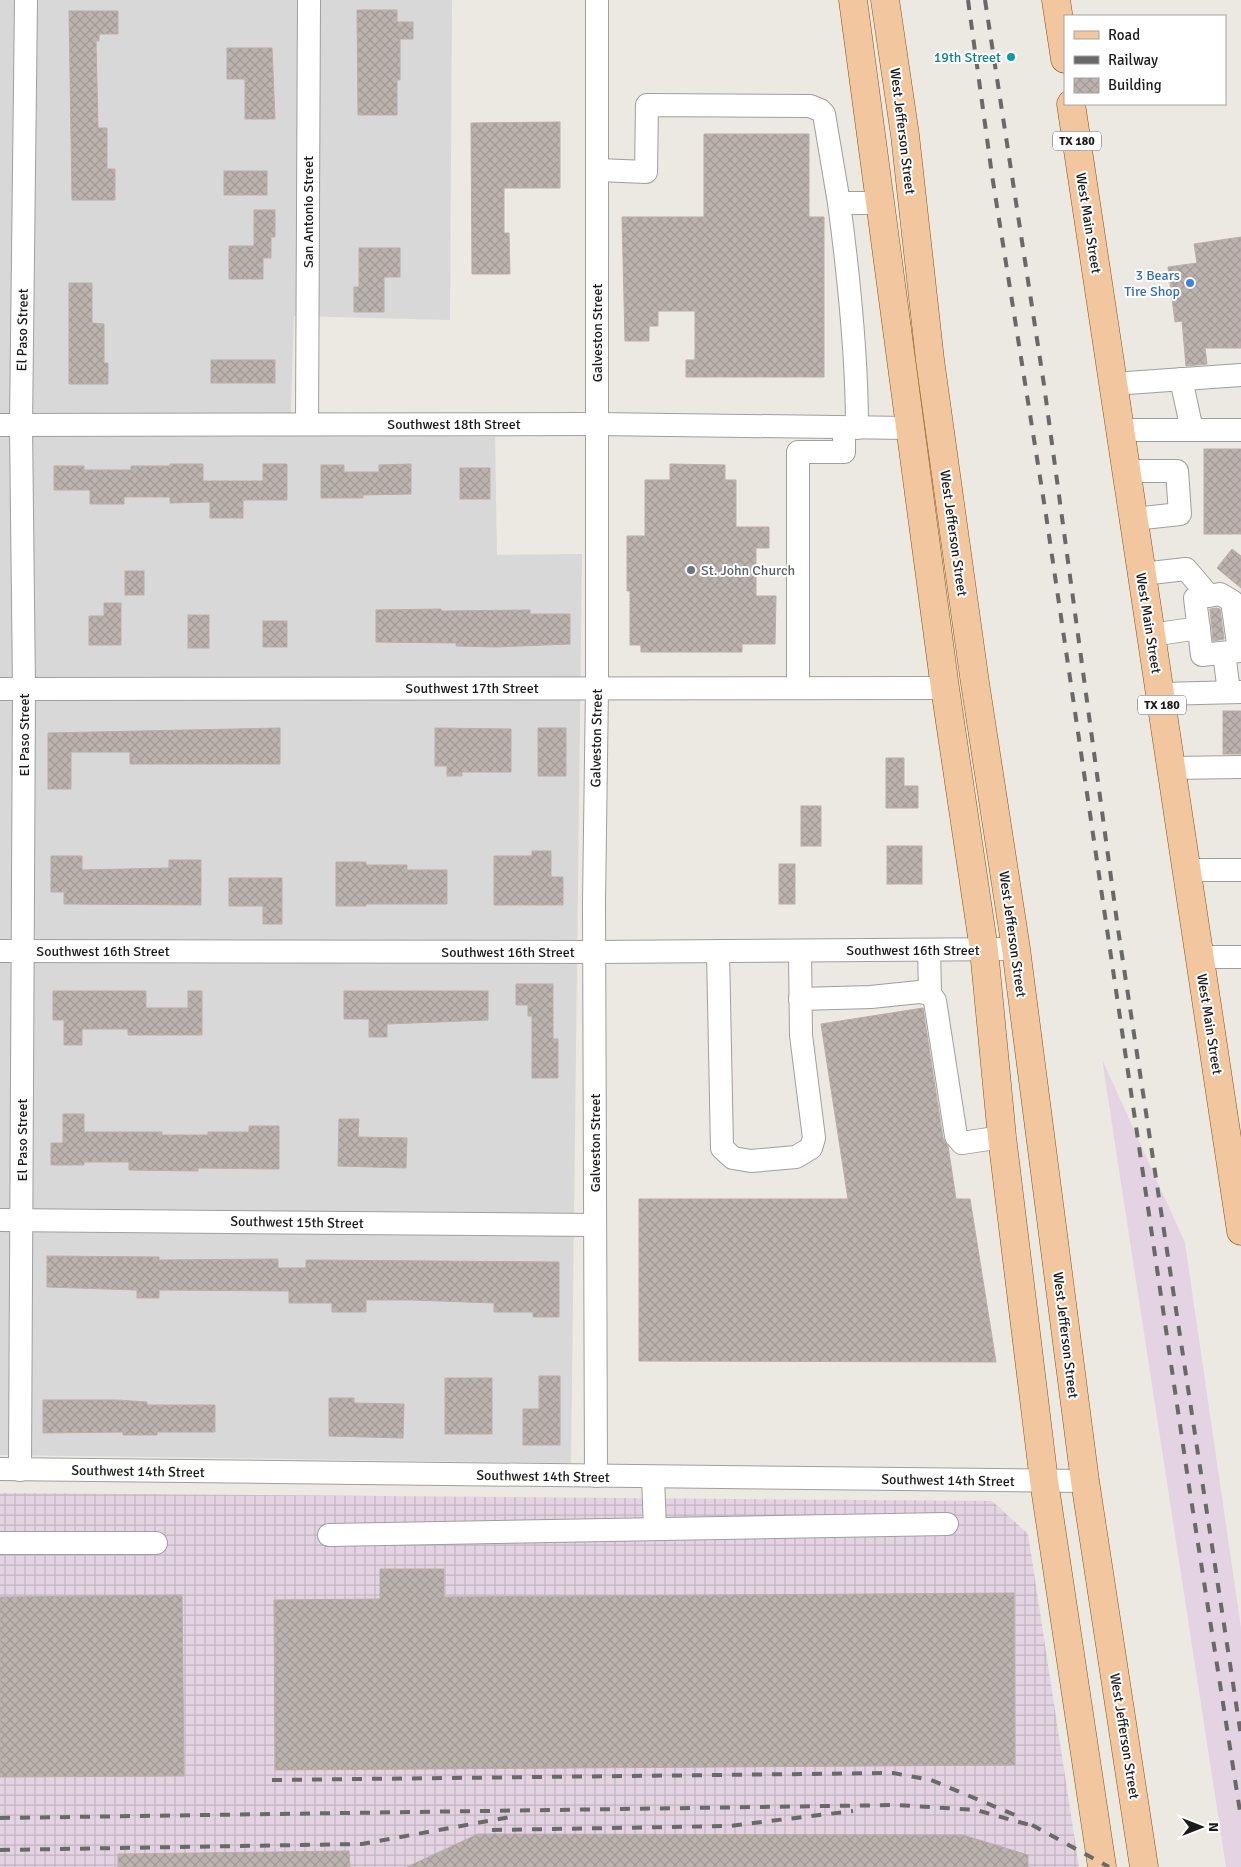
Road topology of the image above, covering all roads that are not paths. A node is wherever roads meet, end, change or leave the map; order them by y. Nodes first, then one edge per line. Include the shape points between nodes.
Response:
1 (26, 0) edge
2 (309, 0) edge
3 (597, 0) edge
4 (853, 0) edge
5 (885, 0) edge
6 (1056, 0) edge
7 (1064, 53) edge
8 (1071, 105) edge
9 (598, 170) junction
10 (880, 202) junction
11 (839, 203) junction
12 (1241, 375) edge
13 (1181, 379) junction
14 (1113, 384) junction
15 (307, 424) junction
16 (596, 424) junction
17 (10, 425) edge
18 (850, 428) junction
19 (909, 428) junction
20 (1120, 430) junction
21 (1192, 430) junction
22 (1241, 430) edge
23 (1126, 471) junction
24 (1134, 519) junction
25 (1142, 574) junction
26 (1209, 596) junction
27 (1199, 628) junction
28 (1151, 635) junction
29 (1224, 653) junction
30 (597, 687) junction
31 (798, 688) junction
32 (945, 688) junction
33 (0, 689) edge
34 (24, 689) junction
35 (1235, 692) edge
36 (1160, 694) junction
37 (1241, 767) edge
38 (1171, 768) junction
39 (1186, 870) junction
40 (1241, 870) edge
41 (1016, 949) junction
42 (929, 950) junction
43 (984, 950) junction
44 (0, 951) edge
45 (23, 951) junction
46 (718, 951) junction
47 (800, 951) junction
48 (594, 952) junction
49 (1200, 957) junction
50 (1241, 957) edge
51 (930, 994) junction
52 (800, 999) junction
53 (1002, 1137) junction
54 (11, 1220) edge
55 (1240, 1221) edge
56 (595, 1225) junction
57 (10, 1470) edge
58 (596, 1476) junction
59 (653, 1477) junction
60 (1044, 1481) junction
61 (1085, 1481) junction
62 (947, 1524) dead end
63 (655, 1529) junction
64 (329, 1535) dead end
65 (0, 1543) edge
66 (156, 1543) dead end
67 (1102, 1867) edge
68 (1144, 1867) edge

1 - 17 street, El Paso Street
2 - 15 street, San Antonio Street
3 - 9 street, Galveston Street
4 - 10 main road
5 - 41 main road, West Jefferson Street via 905,134 930,360
6 - 7 main road
8 - 14 main road, West Main Street / TX 180
9 - 11 street via 646,172 647,105 810,106 824,114
9 - 16 street, Galveston Street
10 - 11 street
10 - 19 main road
11 - 18 street via 857,371
12 - 13 street
13 - 14 street
13 - 21 street
14 - 20 main road, West Main Street / TX 180
15 - 16 street, Southwest 18th Street
15 - 17 street, Southwest 18th Street
16 - 18 street, Southwest 18th Street
16 - 30 street, Galveston Street
17 - 34 street, El Paso Street
18 - 19 street, Southwest 18th Street
18 - 31 street via 844,452 798,452
19 - 32 main road
20 - 21 street
20 - 23 main road, West Main Street / TX 180
21 - 22 street
23 - 24 main road, West Main Street / TX 180
23 - 24 street via 1177,471 1180,514
24 - 25 main road, West Main Street / TX 180
25 - 26 street via 1186,569
25 - 28 main road, West Main Street / TX 180
26 - 27 street via 1195,598
26 - 29 street via 1220,594 1232,601 1239,651
27 - 28 street
27 - 29 street via 1202,655
28 - 36 main road, West Main Street / TX 180
29 - 35 street
30 - 31 street, Southwest 17th Street
30 - 34 street, Southwest 17th Street
30 - 48 street, Galveston Street
31 - 32 street, Southwest 17th Street
32 - 43 main road
33 - 34 street, Southwest 17th Street
34 - 45 street, El Paso Street
35 - 36 street
36 - 38 main road, West Main Street / TX 180
37 - 38 street
38 - 39 main road, West Main Street / TX 180
39 - 40 street
39 - 49 main road, West Main Street / TX 180
41 - 43 street, Southwest 16th Street
41 - 61 main road, West Jefferson Street
42 - 43 street, Southwest 16th Street
42 - 47 street, Southwest 16th Street
42 - 51 street
43 - 53 main road
44 - 45 street, Southwest 16th Street
45 - 48 street, Southwest 16th Street
45 - 54 street, El Paso Street
46 - 47 street, Southwest 16th Street
46 - 48 street, Southwest 16th Street
46 - 52 street via 722,1148 733,1158 751,1161 796,1157 811,1148 814,1138 801,1035
47 - 52 street
48 - 56 street, Galveston Street
49 - 50 street
49 - 55 main road, West Main Street / TX 180
51 - 52 street
51 - 53 street via 935,1001 956,1136 962,1143
53 - 60 main road
54 - 56 street, Southwest 15th Street
54 - 57 street, El Paso Street
56 - 58 street, Galveston Street
57 - 58 street, Southwest 14th Street
58 - 59 street, Southwest 14th Street
59 - 60 street, Southwest 14th Street
59 - 63 street
60 - 61 street, Southwest 14th Street
60 - 67 main road
61 - 68 main road, West Jefferson Street
62 - 63 street
63 - 64 street
65 - 66 street

